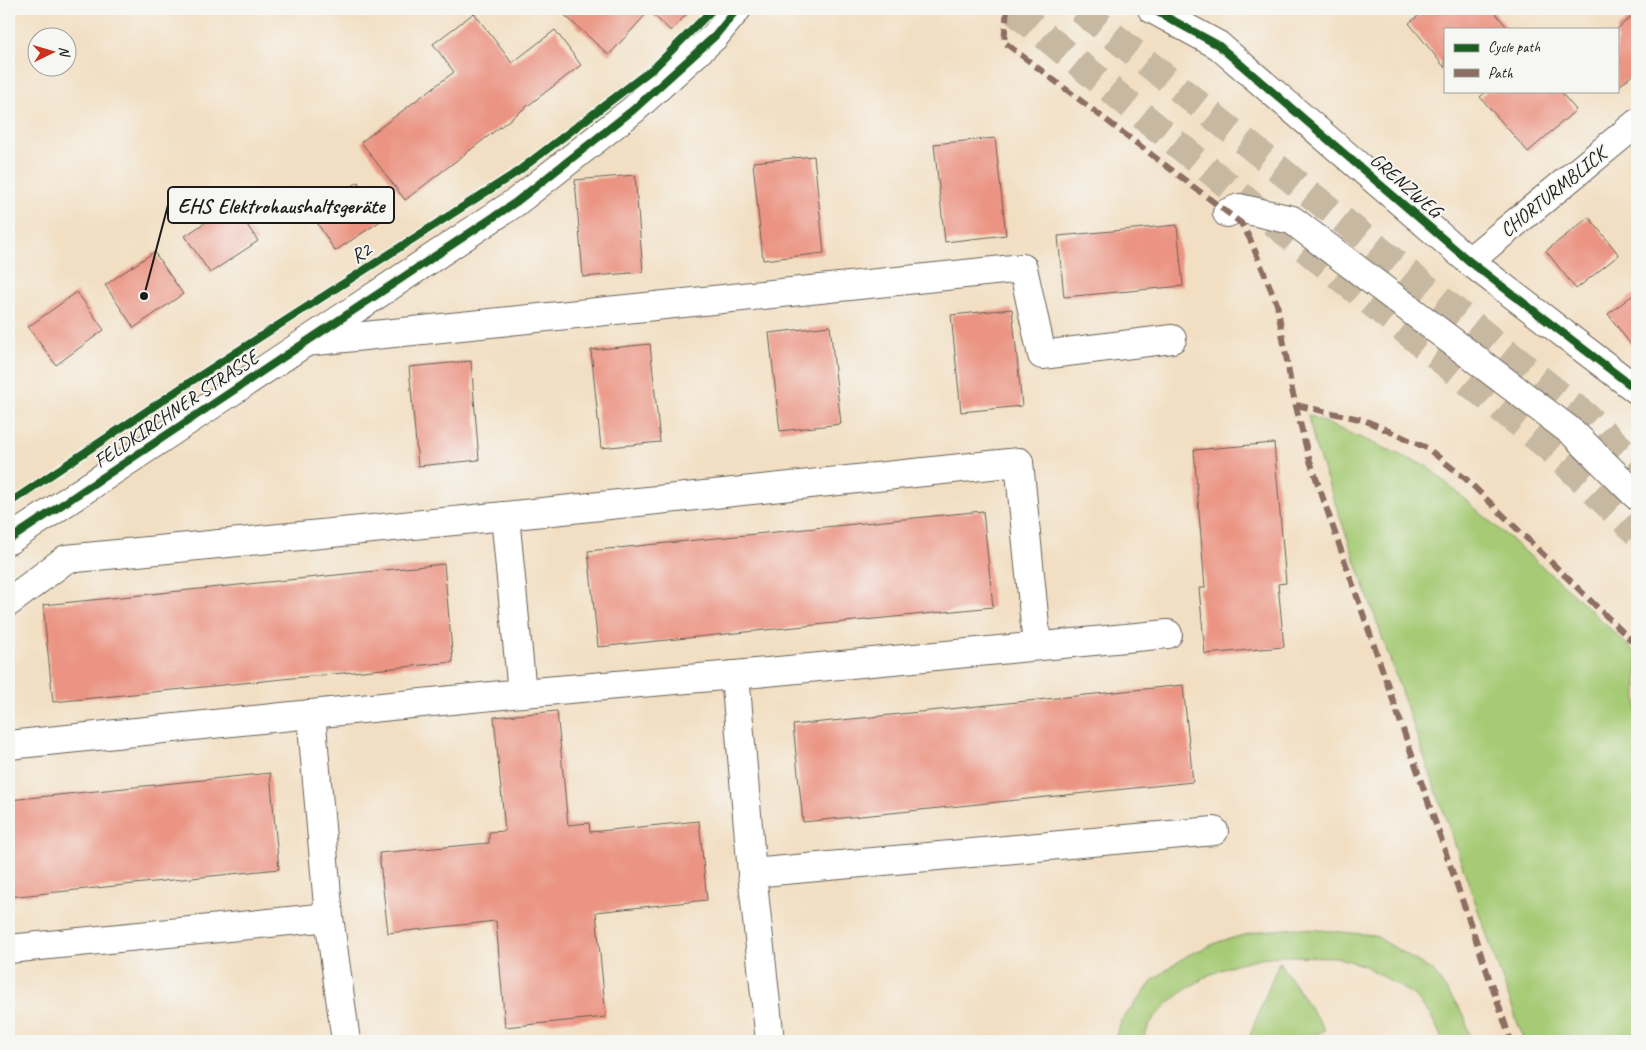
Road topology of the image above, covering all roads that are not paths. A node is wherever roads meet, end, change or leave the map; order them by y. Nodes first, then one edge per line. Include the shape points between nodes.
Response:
1 (737, 9) edge
2 (1152, 9) edge
3 (1637, 123) edge
4 (1227, 213) dead end
5 (1470, 261) junction
6 (1172, 339) dead end
7 (306, 342) junction
8 (1637, 390) edge
9 (1637, 496) edge
10 (505, 516) junction
11 (9, 540) edge
12 (9, 602) edge
13 (1168, 634) dead end
14 (1037, 646) junction
15 (735, 675) junction
16 (522, 693) junction
17 (311, 714) junction
18 (9, 745) edge
19 (1214, 831) dead end
20 (752, 873) junction
21 (329, 916) junction
22 (9, 949) edge
23 (346, 1041) edge
24 (770, 1041) edge

1 - 7 street, FELDKIRCHNER STRASSE via 714,36 633,110 516,202
2 - 5 street, GRENZWEG via 1218,45
3 - 5 street, CHORTURMBLICK
4 - 9 street via 1239,208 1292,220 1573,434
5 - 8 street, GRENZWEG
6 - 7 street via 1042,355 1024,268
7 - 11 street, FELDKIRCHNER STRASSE
10 - 12 street via 66,559
10 - 14 street via 1019,462
10 - 16 street
13 - 14 street
14 - 15 street
15 - 16 street
15 - 20 street
16 - 17 street
17 - 18 street
17 - 21 street
19 - 20 street
20 - 24 street
21 - 22 street
21 - 23 street

